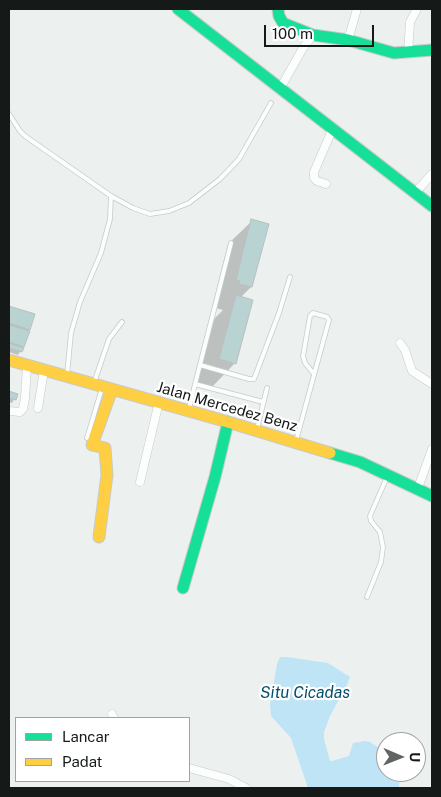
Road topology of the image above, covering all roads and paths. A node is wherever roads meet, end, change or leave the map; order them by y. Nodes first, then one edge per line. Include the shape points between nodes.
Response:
1 (278, 9) edge
2 (357, 9) edge
3 (417, 9) edge
4 (184, 11) edge
5 (313, 35) junction
6 (348, 40) junction
7 (432, 50) edge
8 (408, 53) junction
9 (281, 88) junction
10 (271, 103) dead end
11 (9, 114) edge
12 (333, 128) junction
13 (432, 174) edge
14 (326, 184) dead end
15 (416, 193) junction
16 (111, 196) junction
17 (432, 206) edge
18 (231, 243) dead end
19 (290, 277) dead end
20 (122, 322) dead end
21 (400, 343) dead end
22 (9, 360) edge
23 (200, 365) junction
24 (27, 366) junction
25 (44, 370) junction
26 (314, 374) junction
27 (67, 376) junction
28 (195, 384) junction
29 (432, 384) edge
30 (103, 386) junction
31 (267, 388) dead end
32 (25, 398) junction
33 (159, 402) junction
34 (263, 402) junction
35 (9, 411) edge
36 (188, 411) junction
37 (228, 422) junction
38 (256, 430) junction
39 (87, 438) dead end
40 (295, 442) junction
41 (432, 449) edge
42 (388, 474) junction
43 (140, 482) dead end
44 (418, 488) junction
45 (432, 496) edge
46 (99, 537) dead end
47 (183, 588) dead end
48 (368, 597) dead end
49 (190, 768) edge
50 (246, 788) edge

1 - 5 street via 283,23
2 - 6 street
3 - 8 street via 410,22
4 - 9 street
5 - 6 street
5 - 9 street
6 - 8 street via 387,52
7 - 8 street
9 - 12 street
10 - 16 lane via 239,159 189,203 169,212 150,214
11 - 16 lane via 25,136
12 - 14 street via 314,172 317,181
12 - 15 street
13 - 15 street
15 - 17 street
16 - 27 lane via 110,219 102,254 80,302 71,333
18 - 23 lane
19 - 23 lane via 254,379
20 - 30 lane via 109,339
21 - 29 street via 412,371
22 - 24 street, Jalan Mercedez Benz
23 - 28 lane
24 - 25 street, Jalan Mercedez Benz
24 - 32 street
25 - 27 street, Jalan Mercedez Benz
25 - 32 street via 39,403
26 - 26 lane via 303,356 313,314 327,316 329,320
26 - 40 lane
27 - 30 street, Jalan Mercedez Benz
28 - 34 lane
28 - 36 lane
30 - 33 street, Jalan Mercedez Benz
30 - 39 lane
30 - 46 street via 92,446 105,448 107,475
31 - 34 lane
32 - 35 street via 22,411
33 - 36 street, Jalan Mercedez Benz
33 - 43 street
34 - 38 lane
36 - 37 street, Jalan Mercedez Benz
37 - 38 street, Jalan Mercedez Benz
37 - 47 street
38 - 40 street, Jalan Mercedez Benz
40 - 42 street, Jalan Mercedez Benz
41 - 44 street
42 - 44 street, Jalan Mercedez Benz
42 - 48 lane via 370,516 384,546
44 - 45 street, Jalan Mercedez Benz
49 - 50 street via 229,779

